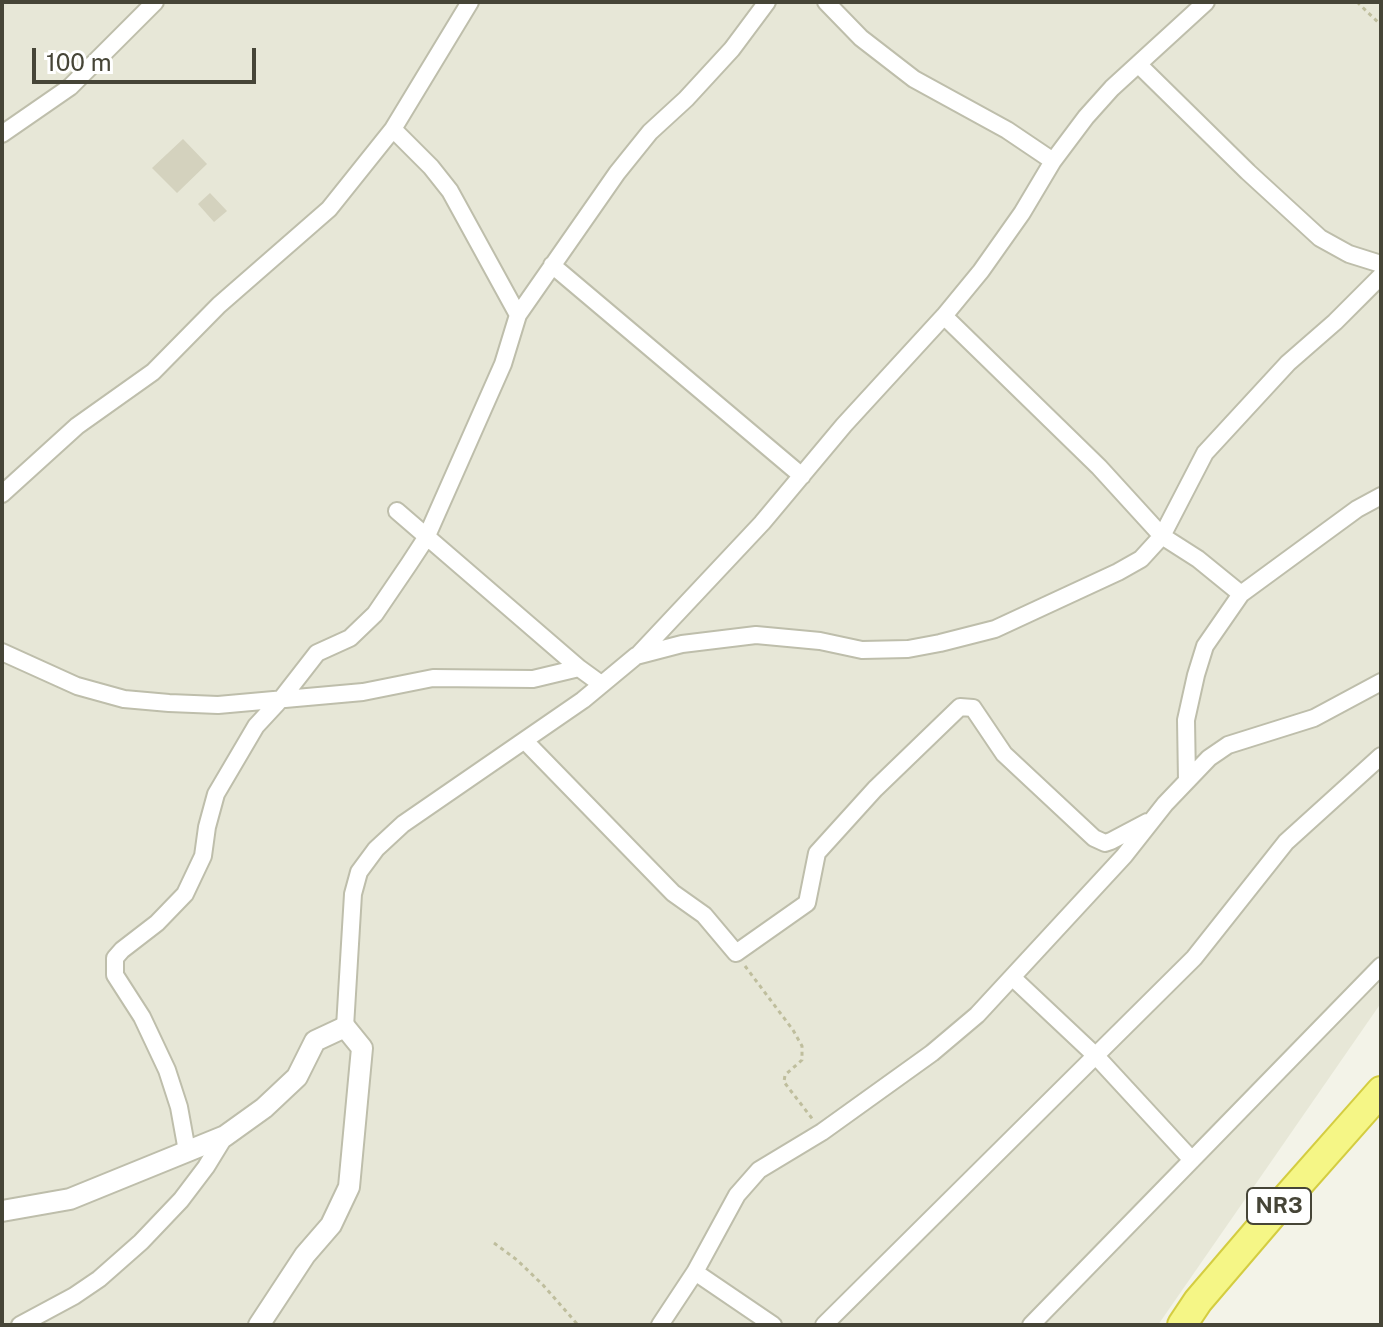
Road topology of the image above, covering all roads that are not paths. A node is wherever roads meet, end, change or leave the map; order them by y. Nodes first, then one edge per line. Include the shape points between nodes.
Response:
1 (155, 2) edge
2 (470, 2) edge
3 (767, 2) edge
4 (826, 2) edge
5 (1206, 2) edge
6 (1138, 64) junction
7 (393, 129) junction
8 (2, 134) edge
9 (1053, 161) junction
10 (1381, 264) edge
11 (552, 265) junction
12 (1381, 276) edge
13 (518, 315) junction
14 (944, 316) junction
15 (802, 476) junction
16 (2, 494) edge
17 (1381, 496) edge
18 (397, 511) dead end
19 (1162, 536) junction
20 (426, 538) junction
21 (1241, 594) junction
22 (2, 652) edge
23 (636, 656) junction
24 (579, 668) junction
25 (1381, 682) edge
26 (601, 684) junction
27 (282, 698) junction
28 (525, 741) junction
29 (1381, 756) edge
30 (1187, 781) junction
31 (1156, 818) junction
32 (1381, 966) edge
33 (1012, 977) junction
34 (345, 1027) junction
35 (1096, 1056) junction
36 (1381, 1091) edge
37 (225, 1136) junction
38 (187, 1151) junction
39 (1192, 1160) junction
40 (2, 1211) edge
41 (695, 1272) junction
42 (20, 1325) edge
43 (259, 1325) edge
44 (660, 1325) edge
45 (773, 1325) edge
46 (824, 1325) edge
47 (1031, 1325) edge
48 (1182, 1325) edge

1 - 8 street via 70,87
2 - 7 street
3 - 11 street via 732,49 650,132
4 - 9 street via 861,38 914,79
5 - 6 street
6 - 9 street
6 - 10 street via 1320,238
7 - 13 street via 450,191
7 - 16 street via 329,209 219,305 153,372 77,426
9 - 14 street via 998,248
11 - 13 street
11 - 15 street
12 - 19 street via 1288,363 1205,453
13 - 20 street via 503,364
14 - 15 street
14 - 19 street
15 - 23 street
17 - 21 street
18 - 20 street
19 - 21 street
19 - 23 street via 1141,559 1118,572 995,629 940,643 862,650 756,635
20 - 24 street
20 - 27 street via 375,614 350,638 317,653
21 - 30 street via 1205,646 1196,675 1186,720
22 - 27 street via 77,686 124,699 218,705
23 - 26 street
24 - 26 street
24 - 27 street via 533,679 433,678 363,692
25 - 30 street via 1314,718 1228,745
26 - 28 street
27 - 38 street via 256,726 216,794 203,856 185,894 115,958 115,975 167,1070
28 - 31 street via 673,893 704,915 736,953 807,903 817,853 960,707 973,708 1004,754 1100,841 1111,841
28 - 34 street via 387,836 359,872
29 - 35 street via 1286,842 1194,958
30 - 31 street
31 - 33 street
32 - 39 street
33 - 35 street
33 - 41 street via 932,1053 759,1170
34 - 37 street via 315,1041 297,1077
34 - 43 street via 362,1048 349,1187 331,1225
35 - 39 street
35 - 46 street
36 - 48 highway, NR3
37 - 38 street
37 - 42 street via 181,1200 141,1242 99,1279
38 - 40 street via 70,1199
39 - 47 street
41 - 44 street
41 - 45 street

